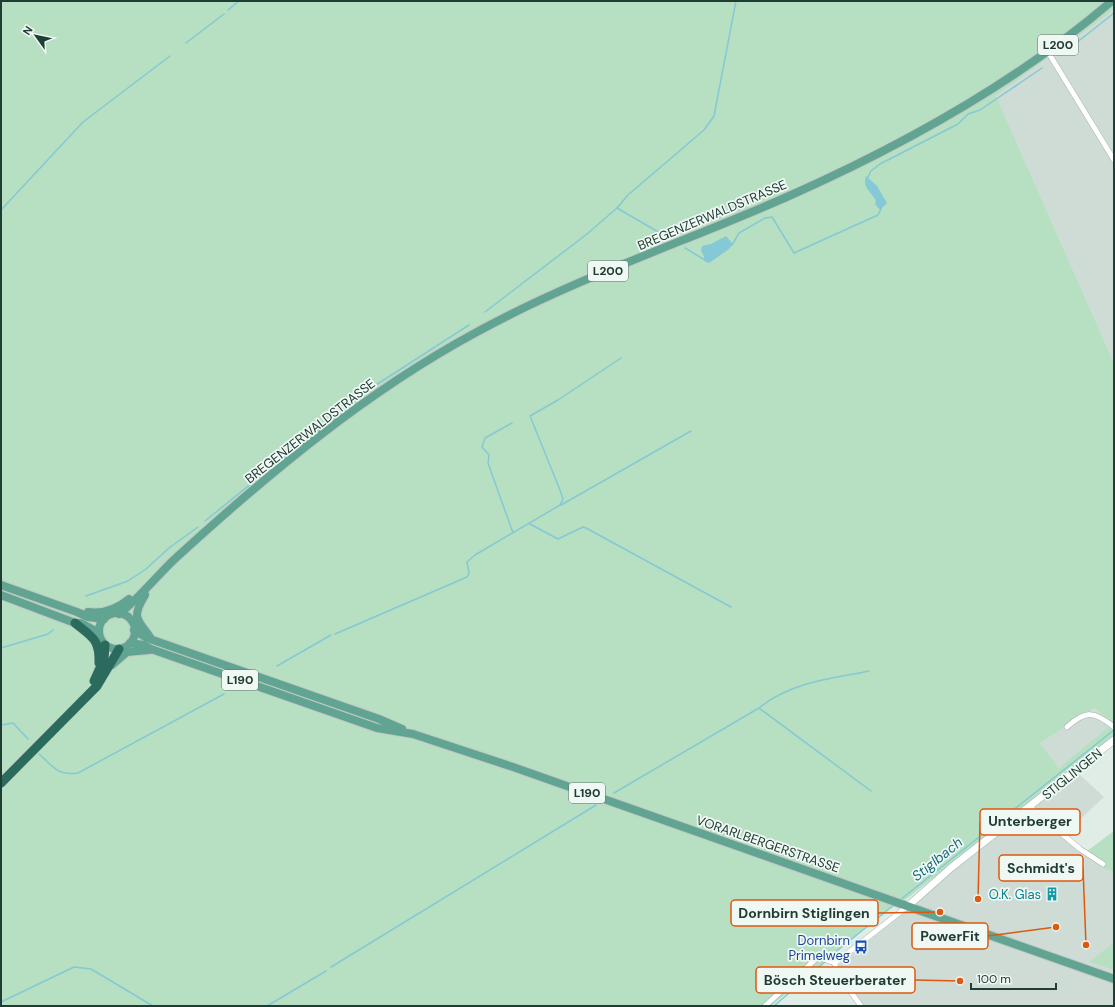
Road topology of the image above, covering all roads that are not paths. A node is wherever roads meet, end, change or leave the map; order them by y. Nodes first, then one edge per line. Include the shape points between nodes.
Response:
1 (1112, 1) edge
2 (1048, 52) junction
3 (1114, 160) edge
4 (150, 584) junction
5 (1, 585) edge
6 (1, 595) edge
7 (136, 599) junction
8 (17, 601) junction
9 (45, 601) junction
10 (77, 612) junction
11 (119, 614) junction
12 (104, 619) junction
13 (75, 623) junction
14 (133, 625) junction
15 (99, 633) junction
16 (150, 638) junction
17 (130, 643) junction
18 (105, 645) junction
19 (119, 649) junction
20 (151, 649) junction
21 (108, 668) junction
22 (97, 676) junction
23 (1113, 726) edge
24 (1067, 727) dead end
25 (413, 734) junction
26 (1114, 740) edge
27 (1, 775) edge
28 (1, 783) edge
29 (1030, 807) junction
30 (1103, 864) dead end
31 (906, 905) junction
32 (833, 963) junction
33 (1114, 979) edge
34 (765, 1006) edge
35 (862, 1006) edge

1 - 2 main road, BREGENZERWALDSTRASSE / L200
2 - 3 street
2 - 4 main road, BREGENZERWALDSTRASSE / L200 via 985,94 856,165 789,196 533,303 434,356 339,421 194,542
4 - 7 main road, BREGENZERWALDSTRASSE / L200
4 - 10 main road via 142,586 118,608 102,612
4 - 16 main road via 138,606 137,614 139,625
5 - 9 main road
6 - 8 main road
7 - 11 main road, BREGENZERWALDSTRASSE / L200
7 - 14 main road, BREGENZERWALDSTRASSE / L200 via 131,613
8 - 9 main road via 22,598 37,603
8 - 13 main road
9 - 10 main road
10 - 12 main road via 88,617
11 - 12 main road
11 - 14 main road, VORARLBERGERSTRASSE / L190 via 126,616
12 - 15 main road
13 - 15 main road via 81,623
13 - 22 highway via 91,634 97,644
14 - 16 main road, VORARLBERGERSTRASSE / L190 via 143,636
14 - 17 main road
15 - 18 main road
16 - 25 main road, VORARLBERGERSTRASSE / L190 via 379,719
17 - 19 main road
17 - 20 main road, VORARLBERGERSTRASSE / L190
18 - 19 main road
18 - 22 highway via 104,660
19 - 21 highway
20 - 21 main road via 127,652
20 - 25 main road, VORARLBERGERSTRASSE / L190 via 377,728
21 - 28 highway via 97,686
22 - 27 highway
23 - 24 street via 1098,716 1087,714
25 - 31 main road, VORARLBERGERSTRASSE / L190
26 - 29 main road, STIGLINGEN
29 - 30 street, STIGLINGEN via 1080,849
29 - 31 main road, STIGLINGEN
31 - 32 street
31 - 33 main road, VORARLBERGERSTRASSE / L190
32 - 34 street via 818,957
32 - 35 street via 836,972

